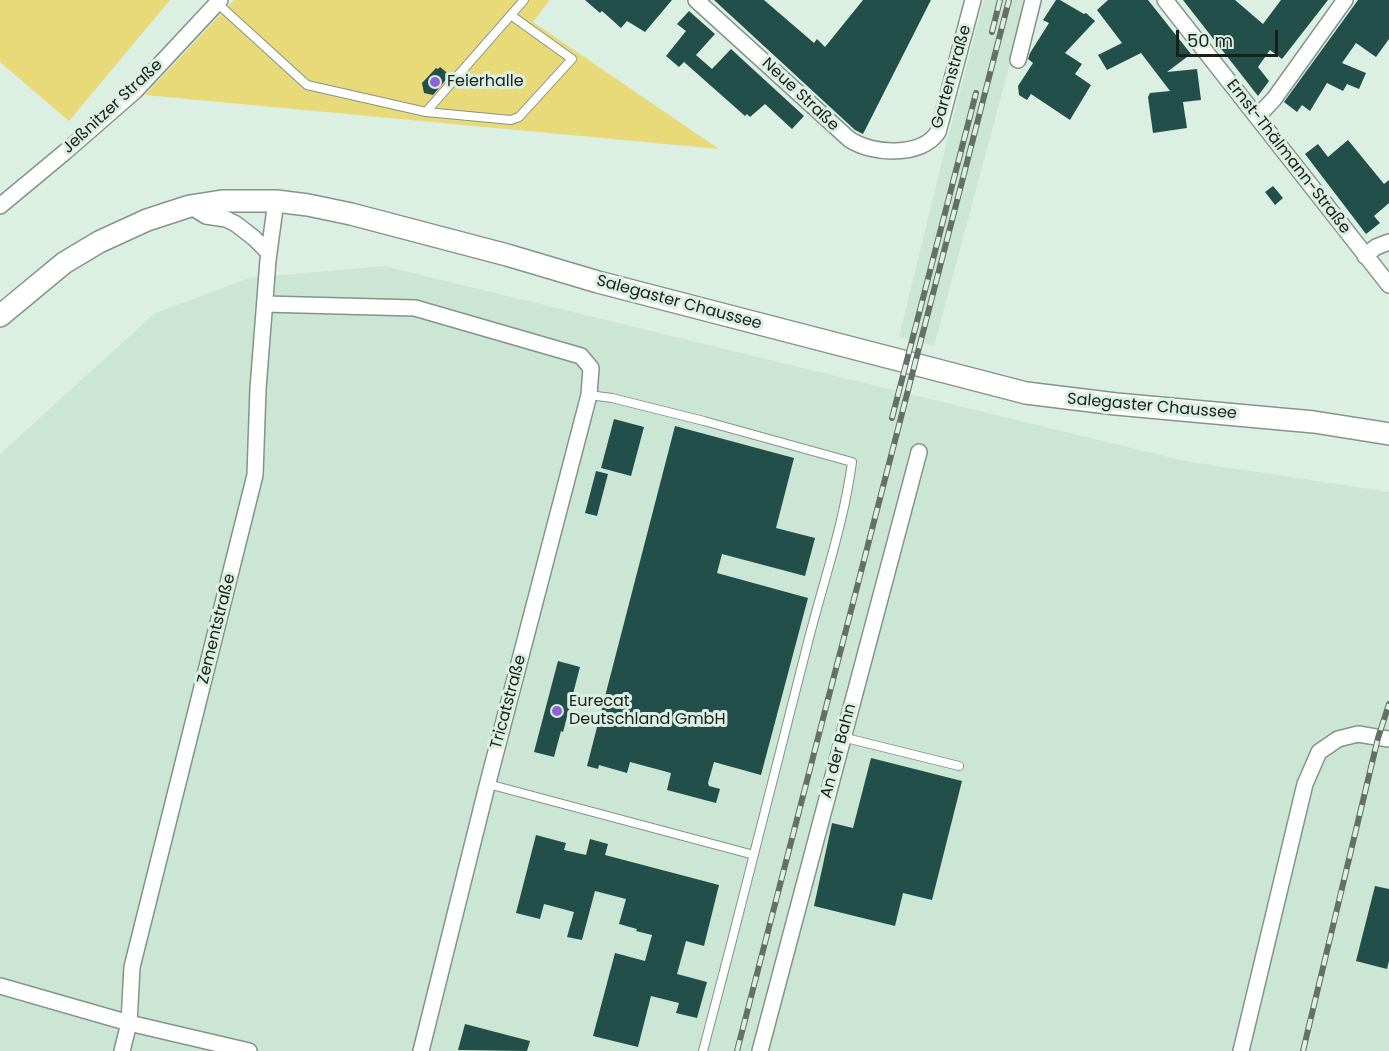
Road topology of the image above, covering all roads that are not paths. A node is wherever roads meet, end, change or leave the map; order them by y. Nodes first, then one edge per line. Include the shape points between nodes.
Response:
1 (524, 0) edge
2 (696, 0) edge
3 (973, 0) edge
4 (1033, 0) edge
5 (1165, 0) edge
6 (1345, 0) edge
7 (218, 1) edge
8 (512, 16) junction
9 (1017, 60) dead end
10 (426, 112) junction
11 (1257, 117) junction
12 (921, 147) joint
13 (276, 201) junction
14 (0, 206) edge
15 (190, 206) junction
16 (1389, 242) edge
17 (269, 253) junction
18 (1365, 256) junction
19 (1389, 285) edge
20 (265, 304) junction
21 (0, 316) edge
22 (589, 394) junction
23 (1389, 434) edge
24 (919, 452) dead end
25 (842, 737) junction
26 (1389, 739) edge
27 (959, 766) dead end
28 (488, 784) junction
29 (754, 855) junction
30 (0, 986) edge
31 (129, 1023) junction
32 (123, 1051) edge
33 (249, 1051) edge
34 (421, 1051) edge
35 (703, 1051) edge
36 (760, 1051) edge
37 (1242, 1051) edge

1 - 8 lane
2 - 12 street, Neue Straße via 858,145 883,151
3 - 12 street, Gartenstraße via 938,132
4 - 9 street
5 - 11 street, Ernst-Thälmann-Straße
6 - 11 street
7 - 10 lane via 307,85
7 - 14 street, Jeßnitzer Straße via 135,91
8 - 10 lane
8 - 10 lane via 572,59 519,117 511,120
11 - 18 street, Ernst-Thälmann-Straße
13 - 15 main road, Salegaster Chaussee via 222,201
13 - 17 street, Zementstraße
13 - 23 main road, Salegaster Chaussee via 351,214 1026,393 1314,422
15 - 17 street via 206,216 236,224
15 - 21 main road, Salegaster Chaussee via 139,223 82,252
16 - 18 street
17 - 20 street, Zementstraße
18 - 19 street, Ernst-Thälmann-Straße
20 - 22 street, Tricatstraße via 415,308 581,356 591,368
20 - 31 street, Zementstraße via 255,475 132,967
22 - 28 street, Tricatstraße
22 - 29 lane via 852,462
24 - 25 street, An der Bahn
25 - 27 lane
25 - 36 street, An der Bahn
26 - 37 street via 1358,734 1338,739 1319,752 1305,784
28 - 29 lane
28 - 34 street, Tricatstraße
29 - 35 lane
30 - 31 street
31 - 32 street, Zementstraße
31 - 33 street

